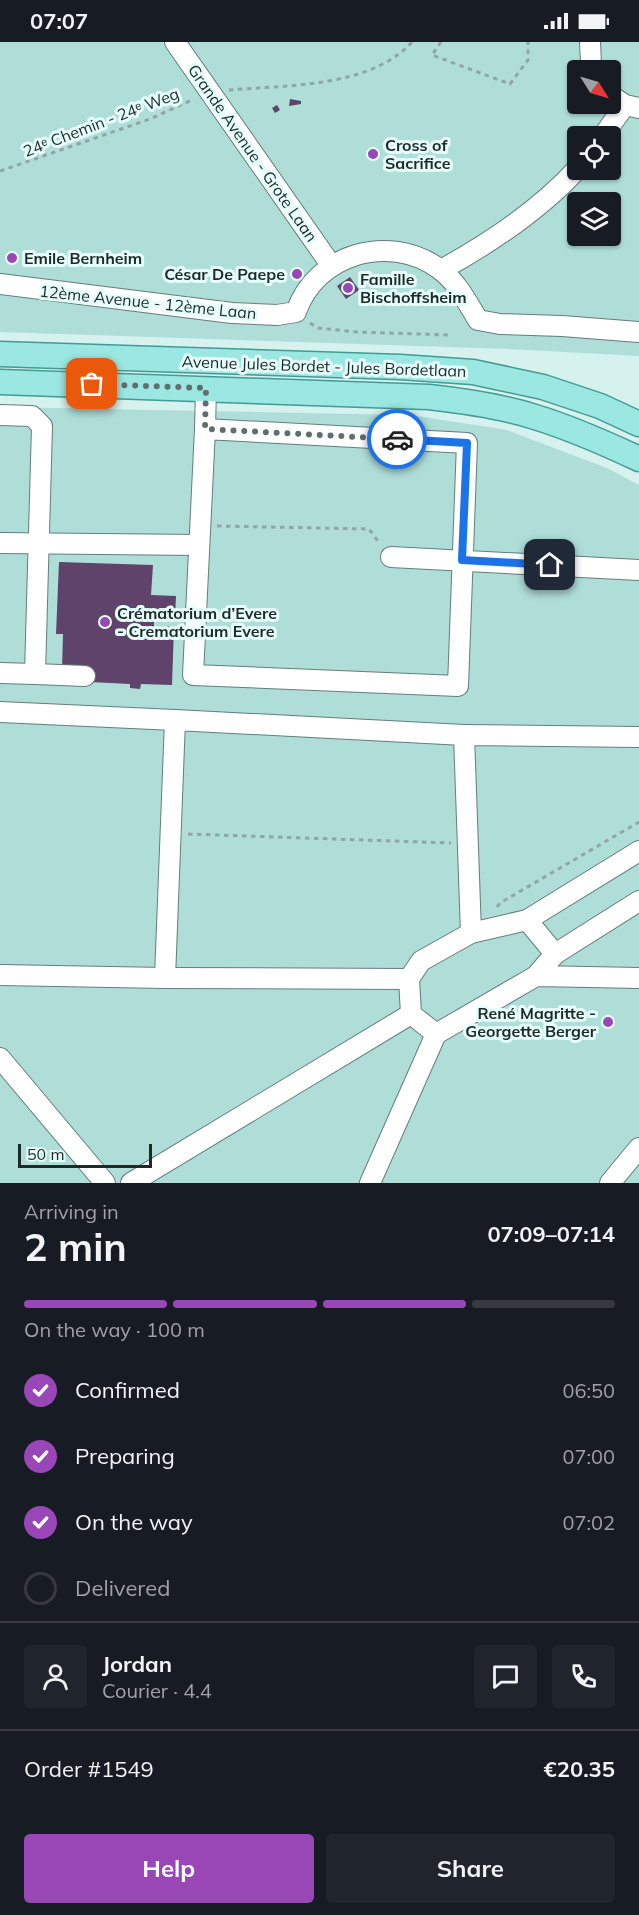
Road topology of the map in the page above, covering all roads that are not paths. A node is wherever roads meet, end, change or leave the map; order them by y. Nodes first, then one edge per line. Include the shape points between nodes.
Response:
1 (176, 42) edge
2 (590, 42) edge
3 (591, 60) edge
4 (625, 103) edge
5 (610, 126) edge
6 (567, 180) edge
7 (331, 265) junction
8 (441, 270) junction
9 (0, 284) edge
10 (639, 332) edge
11 (0, 354) edge
12 (0, 382) edge
13 (206, 388) junction
14 (0, 415) edge
15 (639, 424) edge
16 (205, 429) junction
17 (639, 459) edge
18 (200, 535) junction
19 (0, 543) edge
20 (38, 544) junction
21 (391, 557) road end
22 (462, 560) junction
23 (639, 570) edge
24 (0, 673) edge
25 (35, 674) junction
26 (85, 676) dead end
27 (0, 712) edge
28 (175, 720) junction
29 (464, 735) junction
30 (639, 737) edge
31 (639, 851) edge
32 (639, 901) edge
33 (527, 920) junction
34 (478, 931) junction
35 (555, 954) junction
36 (0, 975) edge
37 (536, 976) junction
38 (165, 978) junction
39 (409, 978) junction
40 (639, 978) edge
41 (411, 1014) junction
42 (436, 1034) junction
43 (0, 1058) edge
44 (639, 1148) edge
45 (105, 1183) edge
46 (131, 1183) edge
47 (370, 1183) edge
48 (610, 1183) edge

1 - 7 street, Grande Avenue - Grote Laan
2 - 3 street
4 - 5 street
6 - 8 street via 478,249
7 - 8 street via 361,254 391,252 415,256
7 - 9 street, 12ème Avenue - 12ème Laan via 318,276 296,312 277,315 232,313
8 - 10 street via 478,320
11 - 15 main road, Avenue Jules Bordet - Jules Bordetlaan via 473,372 543,387
12 - 13 main road, Avenue Jules Bordet - Jules Bordetlaan
13 - 16 street
13 - 17 main road, Avenue Jules Bordet - Jules Bordetlaan via 429,397 484,404 553,423
14 - 20 street via 32,416 42,426
16 - 18 street
16 - 22 street via 467,443
18 - 20 street
18 - 22 street via 193,675 458,686
19 - 20 street
20 - 25 street
21 - 22 street
22 - 23 street
24 - 25 street
25 - 26 street
27 - 28 street
28 - 29 street
28 - 38 street
29 - 30 street
29 - 34 street via 468,844
31 - 33 street
32 - 35 street
33 - 34 street
33 - 35 street
34 - 39 street via 421,961
35 - 37 street
36 - 38 street
37 - 40 street
37 - 42 street
38 - 39 street
39 - 41 street
41 - 42 street
41 - 46 street
42 - 47 street
43 - 45 street
44 - 48 street

